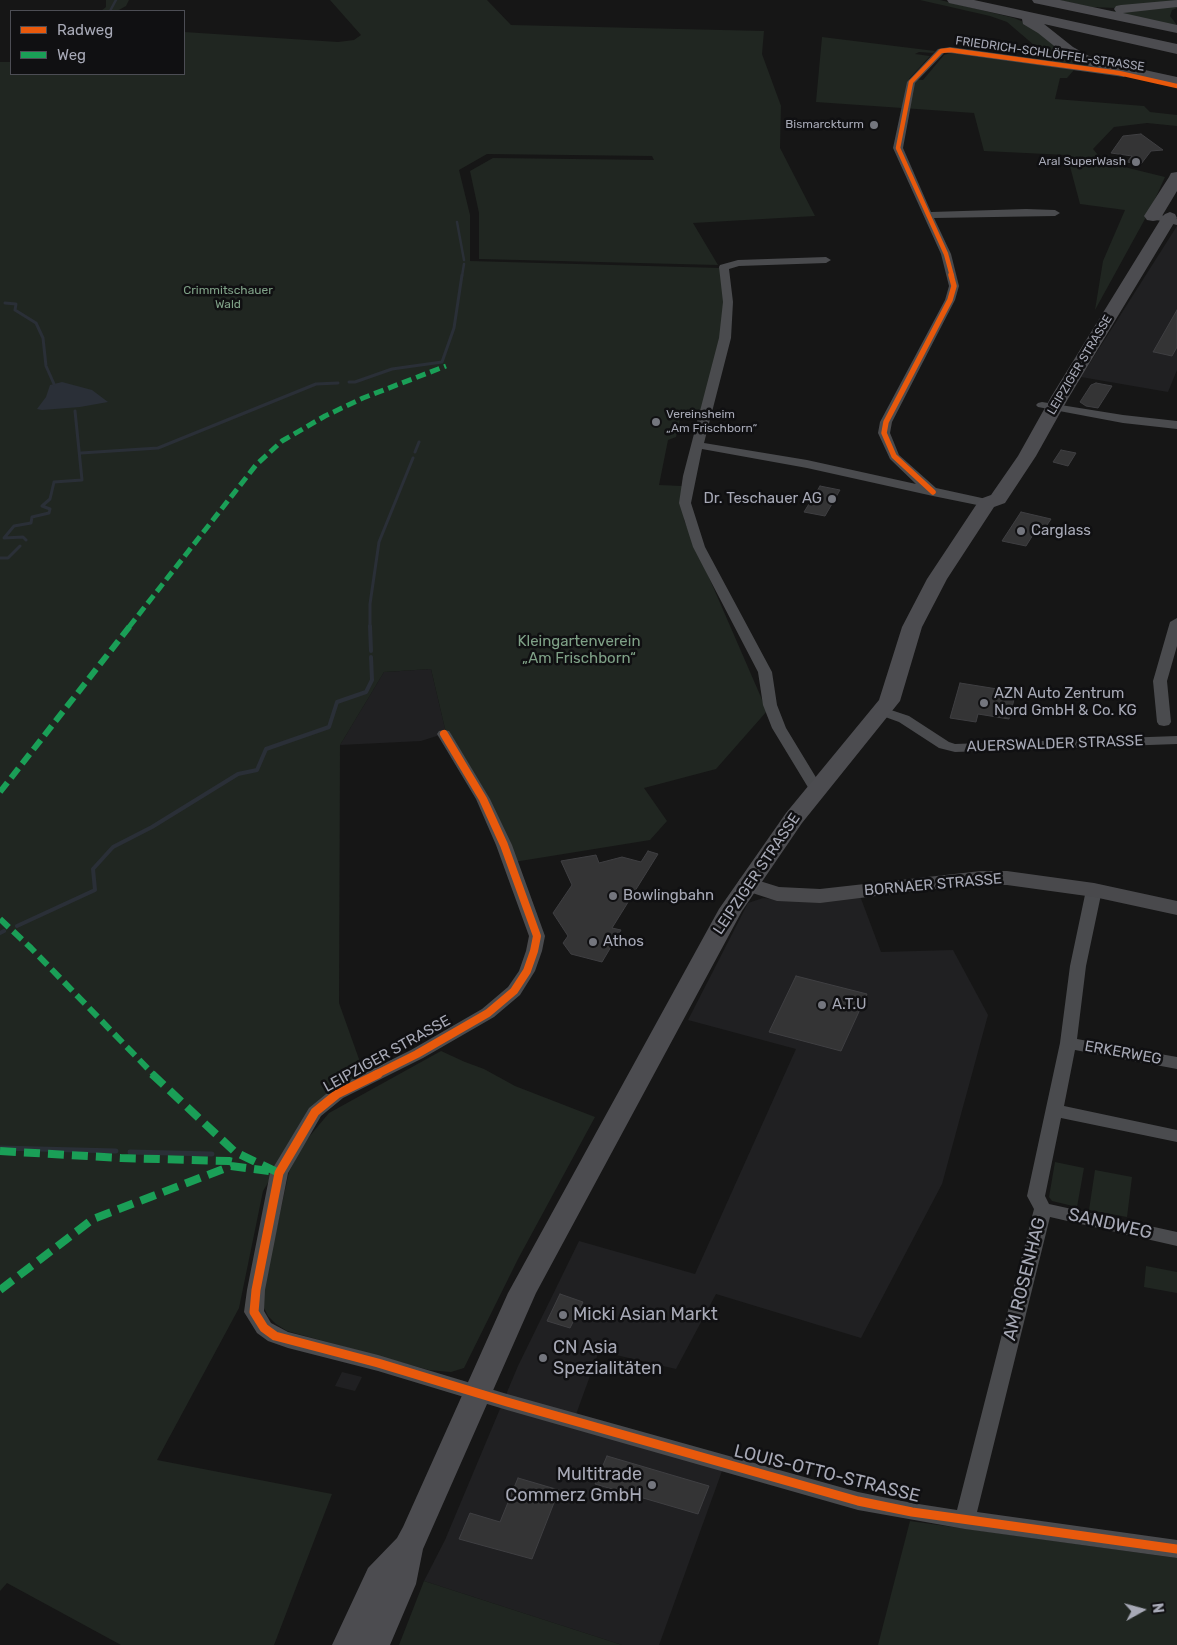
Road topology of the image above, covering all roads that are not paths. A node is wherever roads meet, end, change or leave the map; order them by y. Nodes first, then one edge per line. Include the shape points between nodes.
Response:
1 (954, 0) edge
2 (1012, 0) edge
3 (1043, 1) edge
4 (981, 3) edge
5 (1177, 3) edge
6 (1177, 12) edge
7 (1177, 21) edge
8 (1177, 29) edge
9 (1177, 35) edge
10 (1177, 42) edge
11 (1155, 44) junction
12 (1177, 49) edge
13 (1177, 82) edge
14 (1177, 177) edge
15 (1055, 213) dead end
16 (928, 215) junction
17 (1171, 218) edge
18 (826, 260) dead end
19 (1048, 406) junction
20 (1177, 426) edge
21 (698, 445) junction
22 (933, 492) junction
23 (987, 503) junction
24 (1177, 622) edge
25 (882, 711) junction
26 (1164, 722) dead end
27 (444, 734) dead end
28 (1177, 740) edge
29 (816, 789) junction
30 (748, 884) junction
31 (1094, 890) junction
32 (1177, 908) edge
33 (1068, 1043) junction
34 (1177, 1063) edge
35 (1055, 1110) junction
36 (1177, 1136) edge
37 (1043, 1209) junction
38 (1177, 1239) edge
39 (477, 1393) junction
40 (965, 1520) junction
41 (1177, 1549) edge
42 (374, 1625) edge
43 (348, 1645) edge

1 - 4 highway
2 - 9 highway
3 - 5 highway via 1120,9
3 - 8 highway
4 - 10 highway
4 - 11 highway
4 - 13 highway via 1032,24 1068,50 1090,61
6 - 7 highway
11 - 12 highway
11 - 13 highway via 1122,41 1098,48 1096,53 1109,63
13 - 16 street, FRIEDRICH-SCHLÖFFEL-STRASSE via 942,51 911,82 898,148
14 - 17 highway, LEIPZIGER STRASSE
15 - 16 street
16 - 22 street, FRIEDRICH-SCHLÖFFEL-STRASSE via 946,254 954,286 950,300 886,422 884,432 894,456
17 - 19 main road, LEIPZIGER STRASSE
17 - 19 main road, LEIPZIGER STRASSE via 1124,270
18 - 21 street via 738,263 724,267 728,302 725,338
19 - 20 street
19 - 23 main road, LEIPZIGER STRASSE via 1027,456 998,499
21 - 22 street via 808,464
21 - 29 street via 686,494 698,547 765,672 770,706 779,728
22 - 23 street
23 - 25 main road, LEIPZIGER STRASSE via 924,603 912,628 892,693
24 - 26 street via 1160,681
25 - 28 street, AUERSWALDER STRASSE via 904,719 944,745 955,748
25 - 29 main road, LEIPZIGER STRASSE
27 - 39 street, LEIPZIGER STRASSE via 483,799 504,845 537,936 534,951 527,971 514,991 488,1013 417,1054 337,1094 315,1112 279,1173 254,1312 264,1328 275,1336
29 - 30 main road, LEIPZIGER STRASSE
30 - 31 main road, BORNAER STRASSE via 777,894 803,897 981,878 1007,878
30 - 39 main road, LEIPZIGER STRASSE via 700,964 527,1285
31 - 32 main road, BORNAER STRASSE
31 - 33 street, AM ROSENHAG via 1073,993
33 - 34 street, ERKERWEG
33 - 35 street, AM ROSENHAG
35 - 36 street
35 - 37 street, AM ROSENHAG via 1036,1196
37 - 38 street, SANDWEG
37 - 40 street, AM ROSENHAG
39 - 40 street, LOUIS-OTTO-STRASSE via 858,1501
39 - 42 main road, LEIPZIGER STRASSE via 429,1507 408,1548 400,1584
40 - 41 street, LOUIS-OTTO-STRASSE
42 - 43 main road, LEIPZIGER STRASSE

